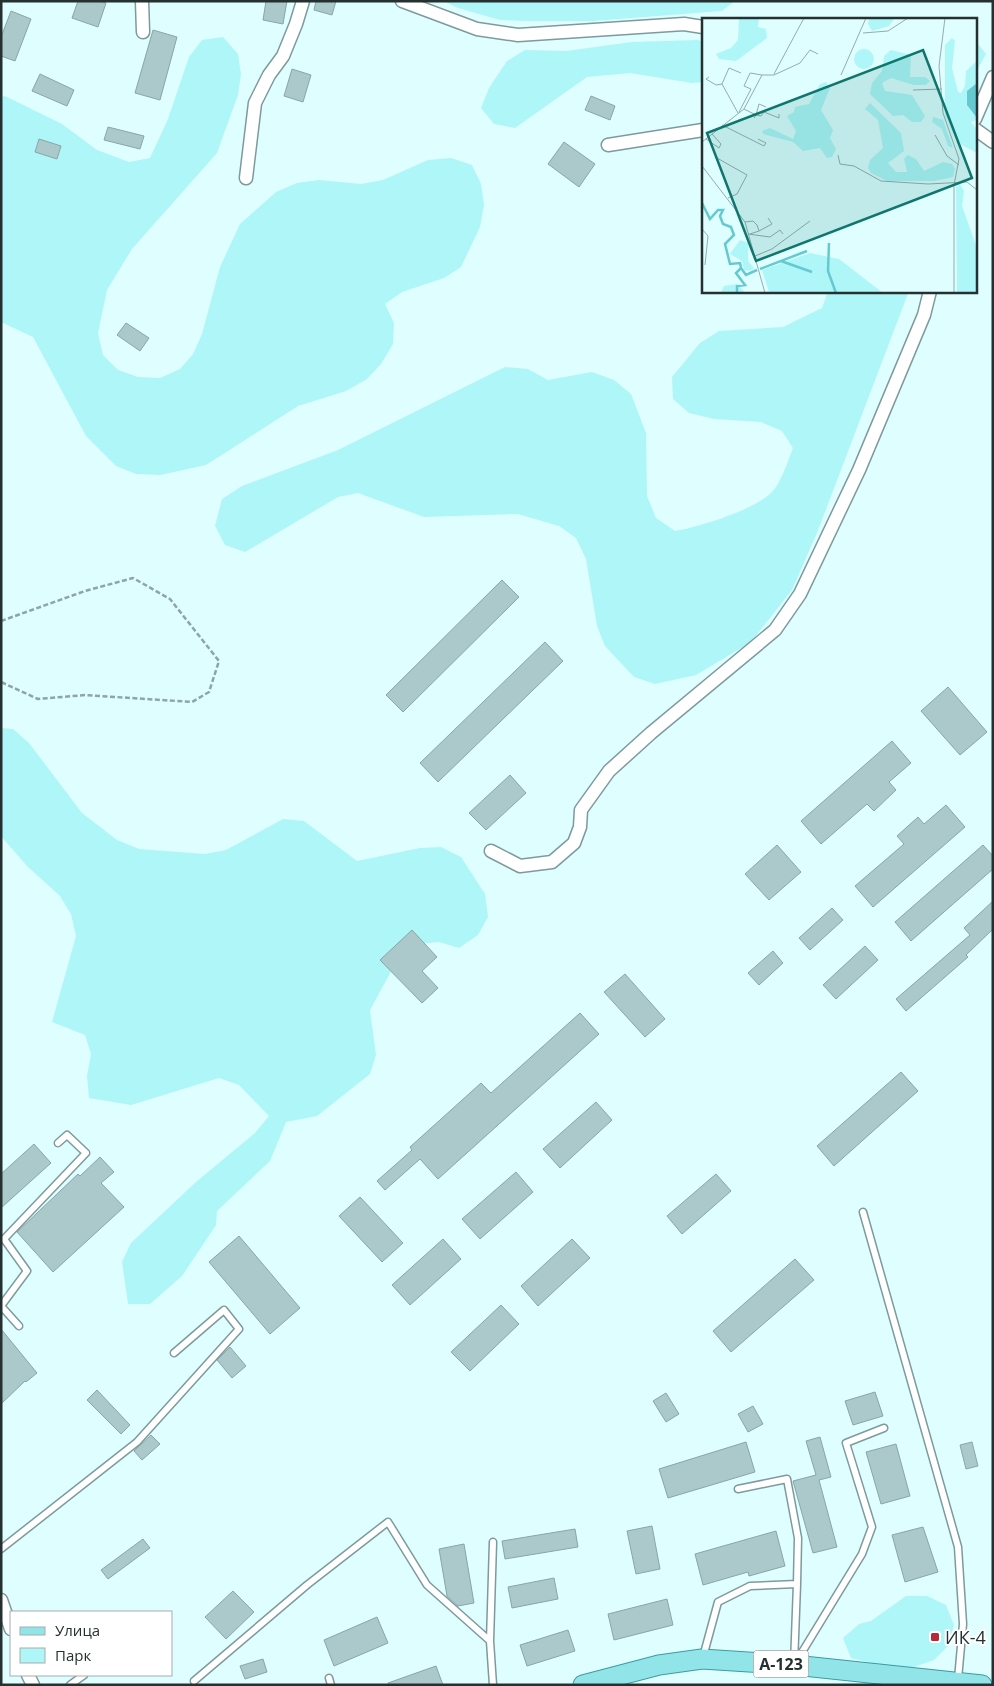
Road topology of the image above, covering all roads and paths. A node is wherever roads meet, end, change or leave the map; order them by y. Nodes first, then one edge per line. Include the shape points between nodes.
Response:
1 (142, 1) edge
2 (303, 1) edge
3 (402, 1) edge
4 (702, 27) edge
5 (142, 32) dead end
6 (993, 77) edge
7 (976, 117) edge
8 (702, 130) edge
9 (976, 130) edge
10 (993, 142) edge
11 (608, 145) dead end
12 (246, 178) dead end
13 (930, 292) edge
14 (1, 621) edge
15 (1, 682) edge
16 (491, 851) dead end
17 (58, 1143) dead end
18 (863, 1212) dead end
19 (1, 1306) edge
20 (19, 1326) dead end
21 (174, 1353) dead end
22 (884, 1428) dead end
23 (738, 1489) dead end
24 (493, 1542) dead end
25 (1, 1548) edge
26 (797, 1584) junction
27 (1, 1600) edge
28 (10, 1626) edge
29 (490, 1641) junction
30 (702, 1659) junction
31 (794, 1665) junction
32 (83, 1676) edge
33 (194, 1681) dead end
34 (958, 1682) junction
35 (70, 1685) edge
36 (493, 1685) edge
37 (583, 1685) edge
38 (982, 1685) edge

1 - 5 street
2 - 12 street via 283,56 269,74 255,103
3 - 4 street via 477,29 518,35 684,24
6 - 7 street
8 - 11 street
9 - 10 street
13 - 16 street via 924,315 859,470 800,594 775,630 609,771 581,810 580,828 574,843 552,862 520,866
14 - 15 path via 85,591 133,578 170,599 220,662 209,692 192,702 85,695 38,699
17 - 19 lane via 67,1135 86,1153 4,1239 28,1271
18 - 34 lane via 958,1547 963,1624
19 - 20 lane
21 - 25 lane via 224,1310 239,1329 137,1442
22 - 31 lane via 846,1443 872,1527 862,1554
23 - 26 lane via 787,1478 798,1538
24 - 29 lane
26 - 30 lane via 750,1586 718,1602
26 - 31 lane
27 - 28 street
29 - 33 lane via 427,1585 388,1522 307,1585
29 - 36 lane
30 - 31 main road, А-123
30 - 37 main road, А-123 via 658,1665
31 - 34 main road, А-123
32 - 35 lane
34 - 38 main road, А-123

